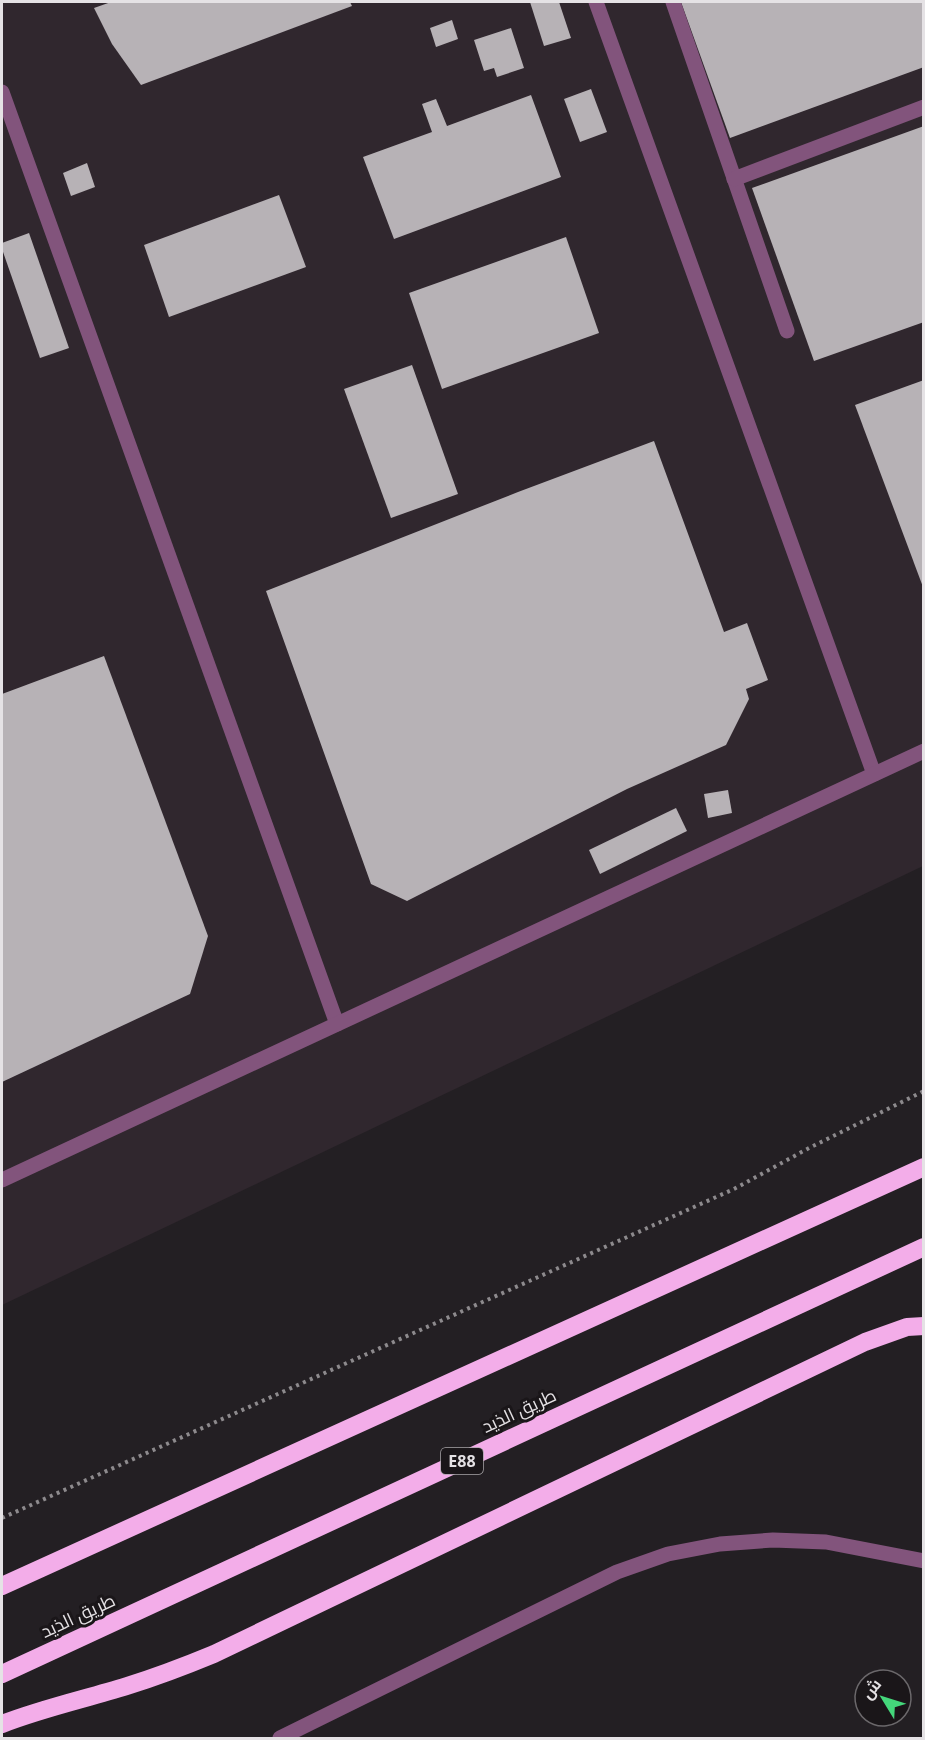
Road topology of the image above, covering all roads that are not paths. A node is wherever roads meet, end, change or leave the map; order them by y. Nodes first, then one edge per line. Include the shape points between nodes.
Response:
1 (596, 2) edge
2 (673, 2) edge
3 (2, 92) edge
4 (924, 107) edge
5 (734, 179) junction
6 (787, 331) dead end
7 (924, 751) edge
8 (874, 774) junction
9 (337, 1024) junction
10 (924, 1167) edge
11 (2, 1180) edge
12 (924, 1247) edge
13 (924, 1326) edge
14 (924, 1561) edge
15 (2, 1586) edge
16 (2, 1674) edge
17 (2, 1724) edge
18 (280, 1738) edge

1 - 8 street
2 - 5 street
3 - 9 street
4 - 5 street
5 - 6 street
7 - 8 street
8 - 9 street
9 - 11 street
10 - 15 highway
12 - 16 highway, طريق الذيد / E88
13 - 17 highway via 907,1327 865,1342 214,1654 125,1687
14 - 18 street via 826,1542 773,1540 720,1544 668,1554 617,1572

